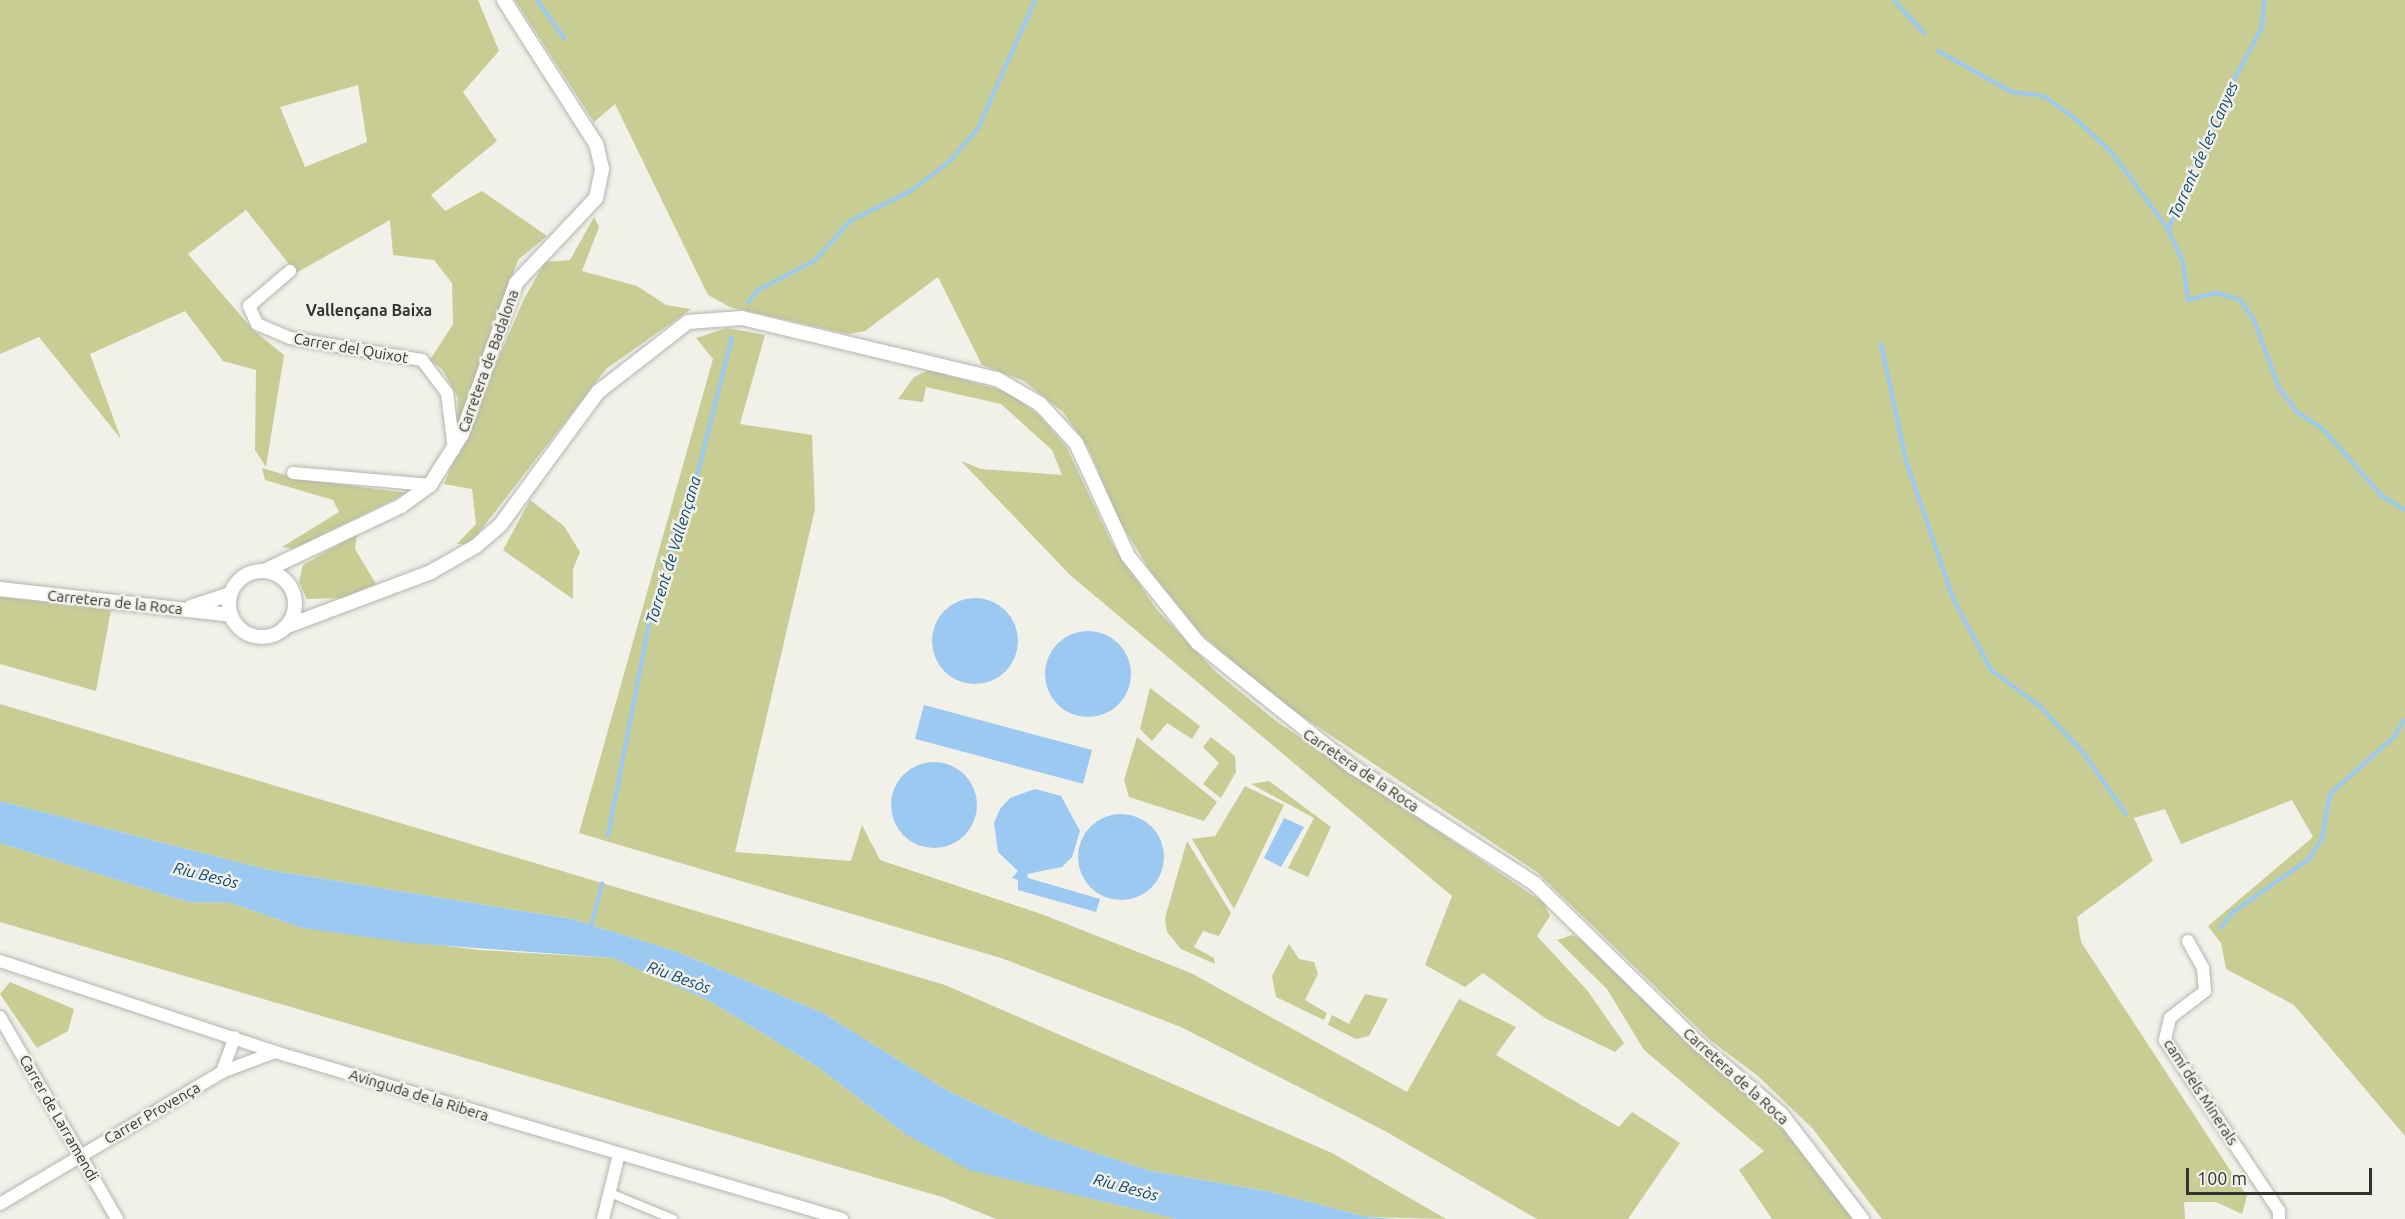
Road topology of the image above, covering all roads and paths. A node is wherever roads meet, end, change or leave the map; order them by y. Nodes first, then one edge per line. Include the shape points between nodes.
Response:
1 (504, 0) edge
2 (290, 271) dead end
3 (454, 452) junction
4 (293, 473) dead end
5 (430, 485) junction
6 (301, 553) junction
7 (264, 571) junction
8 (285, 581) junction
9 (0, 589) edge
10 (230, 594) junction
11 (295, 603) junction
12 (183, 610) junction
13 (320, 612) junction
14 (231, 615) junction
15 (285, 627) junction
16 (2188, 941) dead end
17 (0, 961) edge
18 (14, 965) junction
19 (0, 971) edge
20 (0, 1017) edge
21 (12, 1036) junction
22 (236, 1037) junction
23 (0, 1042) edge
24 (275, 1052) junction
25 (222, 1072) junction
26 (81, 1154) junction
27 (619, 1154) junction
28 (610, 1193) junction
29 (0, 1204) edge
30 (117, 1219) edge
31 (603, 1219) edge
32 (673, 1219) edge
33 (842, 1219) edge
34 (1862, 1219) edge
35 (2279, 1219) edge

1 - 3 street, Carretera de Badalona via 596,144 601,185 588,212 534,259 516,283
2 - 3 street, Carrer del Quixot via 249,306 257,324 290,338 422,360 447,393
3 - 5 street, Carretera de Badalona
4 - 5 street
5 - 6 street, Carretera de Badalona via 401,506
6 - 7 street, Carretera de Badalona
6 - 8 street
7 - 8 street
7 - 10 street via 243,577
8 - 11 street
9 - 12 street, Carretera de la Roca
10 - 12 street
10 - 14 street
11 - 13 street
11 - 15 street
12 - 14 street, Carretera de la Roca
13 - 15 street
13 - 34 street, Carretera de la Roca via 432,572 476,546 501,524 598,392 688,322 742,318 997,379 1040,404 1076,443 1128,556 1197,643 1353,767 1535,884 1700,1045 1781,1114
14 - 15 street via 251,635 266,637
16 - 35 street, camí dels Minerals via 2203,968 2205,991 2166,1023 2164,1040 2279,1210
17 - 18 street, Avinguda de la Ribera
18 - 19 street
18 - 22 street, Avinguda de la Ribera
20 - 21 street, Carrer de Larramendi
21 - 23 street
21 - 26 street, Carrer de Larramendi
22 - 24 street, Avinguda de la Ribera
22 - 25 street
24 - 25 street, Carrer Provença
24 - 27 street, Avinguda de la Ribera
25 - 26 street, Carrer Provença
26 - 29 street, Carrer Provença
26 - 30 street, Carrer de Larramendi
27 - 28 street
27 - 33 street, Avinguda de la Ribera
28 - 31 street
28 - 32 street

